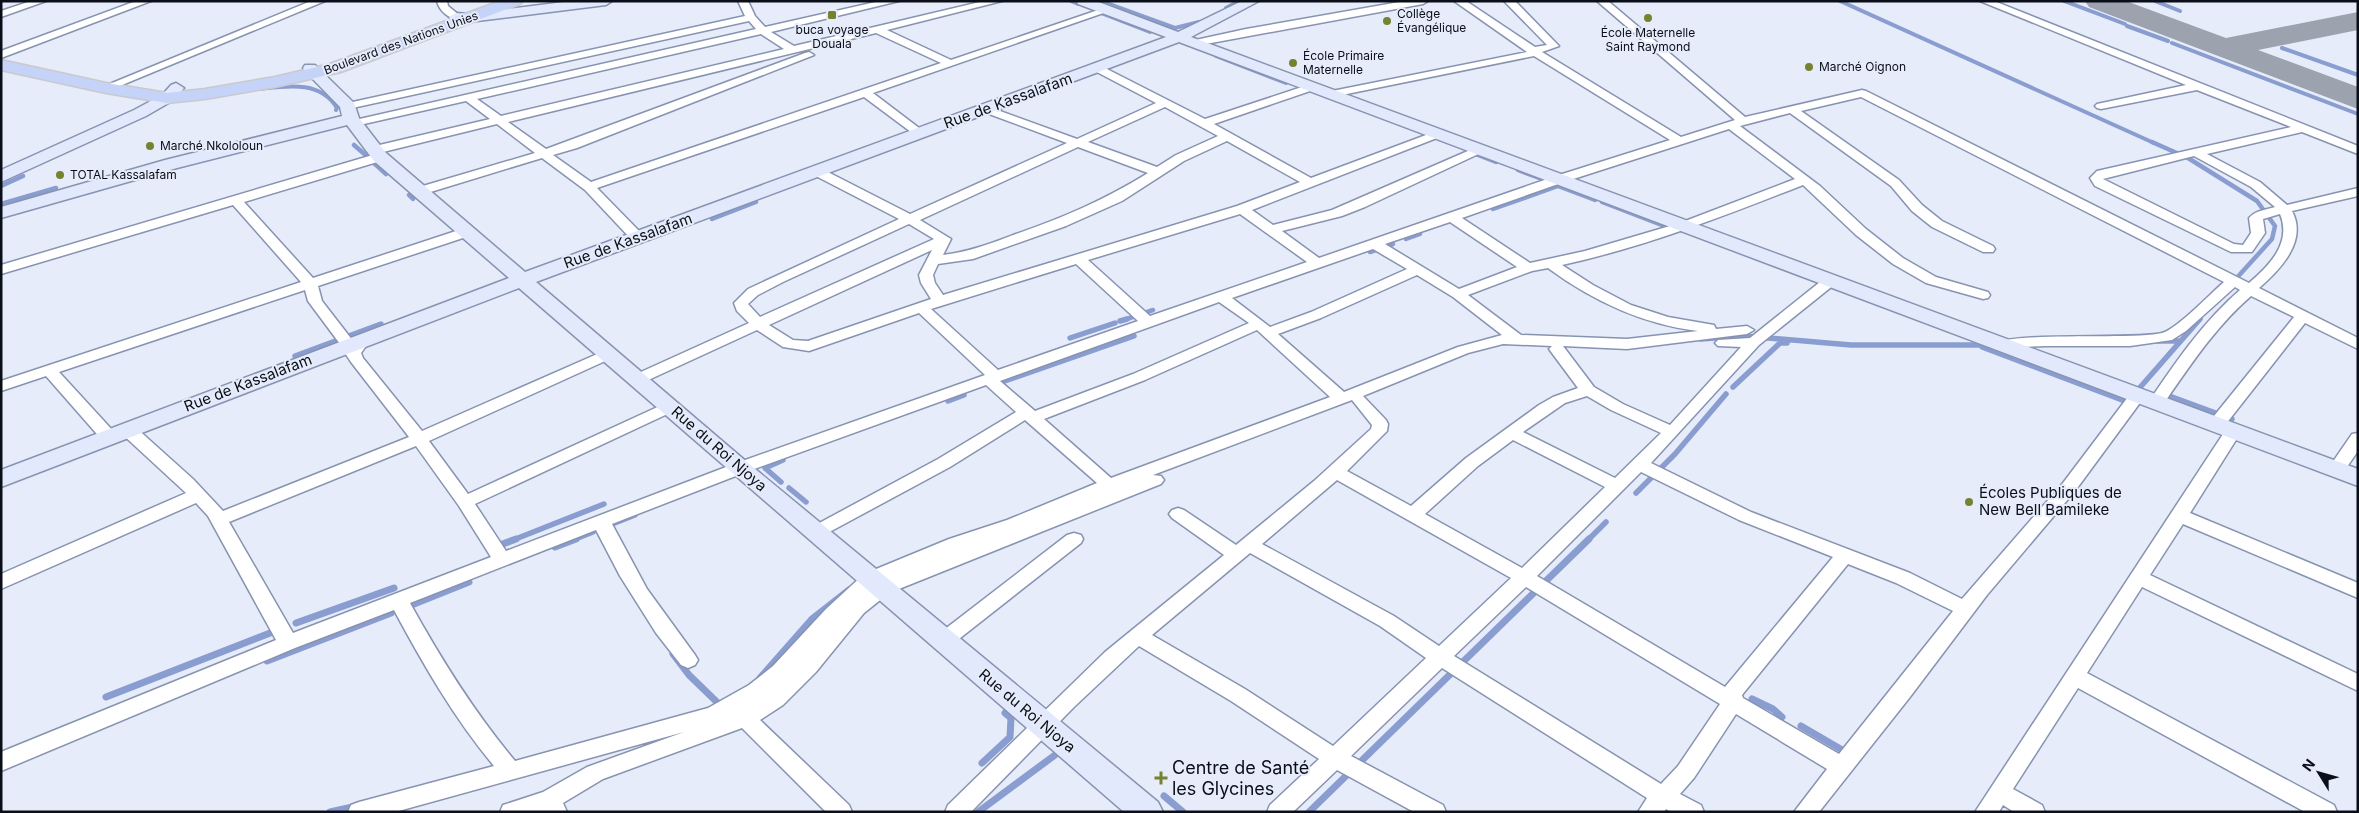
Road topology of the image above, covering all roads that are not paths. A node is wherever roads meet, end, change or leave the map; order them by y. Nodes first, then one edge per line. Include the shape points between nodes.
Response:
1 (42, 1) edge
2 (146, 1) edge
3 (320, 1) edge
4 (442, 1) edge
5 (499, 1) edge
6 (515, 1) edge
7 (606, 1) edge
8 (743, 1) edge
9 (894, 1) edge
10 (997, 1) edge
11 (1083, 1) edge
12 (1253, 1) edge
13 (1423, 1) edge
14 (1459, 1) edge
15 (1509, 1) edge
16 (1602, 1) edge
17 (1985, 1) edge
18 (1107, 10) junction
19 (5, 12) edge
20 (463, 18) junction
21 (750, 18) junction
22 (878, 30) junction
23 (763, 31) junction
24 (848, 37) junction
25 (1187, 40) junction
26 (793, 50) junction
27 (1534, 52) junction
28 (1, 55) edge
29 (952, 64) junction
30 (1, 65) edge
31 (1097, 68) junction
32 (313, 71) junction
33 (2199, 86) junction
34 (1312, 87) junction
35 (106, 88) junction
36 (172, 93) junction
37 (867, 94) junction
38 (1332, 94) junction
39 (468, 97) junction
40 (1165, 103) junction
41 (2101, 106) dead end
42 (985, 109) junction
43 (1793, 110) junction
44 (351, 116) junction
45 (498, 121) junction
46 (1204, 123) junction
47 (1737, 123) junction
48 (2304, 128) junction
49 (918, 134) junction
50 (1438, 134) junction
51 (1227, 136) junction
52 (1679, 141) junction
53 (1077, 143) junction
54 (1481, 150) junction
55 (2358, 150) edge
56 (2195, 153) junction
57 (378, 154) junction
58 (546, 154) junction
59 (816, 172) junction
60 (1158, 172) junction
61 (1, 177) edge
62 (1560, 180) junction
63 (1804, 180) junction
64 (1310, 183) junction
65 (590, 187) junction
66 (420, 191) junction
67 (2358, 192) edge
68 (236, 200) junction
69 (1242, 210) junction
70 (2282, 210) junction
71 (1, 213) edge
72 (1452, 217) junction
73 (909, 219) junction
74 (1684, 226) junction
75 (1271, 230) junction
76 (467, 232) junction
77 (637, 237) junction
78 (944, 239) junction
79 (1375, 244) junction
80 (1988, 249) dead end
81 (1078, 259) junction
82 (933, 261) junction
83 (1318, 264) junction
84 (1552, 264) junction
85 (1528, 268) junction
86 (1, 270) edge
87 (1418, 270) junction
88 (523, 280) junction
89 (1830, 280) junction
90 (2233, 281) junction
91 (310, 284) junction
92 (2250, 289) junction
93 (1458, 294) junction
94 (1983, 295) dead end
95 (1221, 298) junction
96 (940, 301) junction
97 (922, 308) junction
98 (2303, 316) junction
99 (1148, 322) junction
100 (758, 323) junction
101 (1263, 329) junction
102 (1756, 335) junction
103 (1518, 340) junction
104 (356, 342) junction
105 (2358, 344) edge
106 (2002, 345) junction
107 (1557, 349) junction
108 (609, 354) junction
109 (49, 370) junction
110 (992, 378) junction
111 (638, 379) junction
112 (1, 386) edge
113 (1588, 390) junction
114 (2138, 396) junction
115 (1350, 399) junction
116 (2156, 403) junction
117 (670, 407) junction
118 (1029, 415) junction
119 (2225, 428) junction
120 (128, 430) junction
121 (1672, 432) junction
122 (1512, 434) junction
123 (109, 437) junction
124 (2358, 438) edge
125 (419, 439) junction
126 (1638, 464) junction
127 (740, 468) junction
128 (2336, 470) junction
129 (1337, 473) junction
130 (2358, 478) edge
131 (1, 479) edge
132 (1109, 485) junction
133 (1617, 486) junction
134 (198, 495) junction
135 (465, 502) junction
136 (1178, 514) dead end
137 (1413, 515) junction
138 (2179, 515) junction
139 (219, 519) junction
140 (601, 522) junction
141 (816, 532) junction
142 (1074, 539) dead end
143 (1242, 549) junction
144 (1845, 555) junction
145 (502, 560) junction
146 (1524, 577) junction
147 (2139, 578) junction
148 (1, 582) edge
149 (877, 584) junction
150 (2358, 591) edge
151 (398, 599) junction
152 (1965, 609) junction
153 (1137, 636) junction
154 (943, 641) junction
155 (288, 643) junction
156 (1440, 657) junction
157 (688, 660) dead end
158 (2074, 676) junction
159 (2358, 683) edge
160 (1734, 700) junction
161 (745, 718) junction
162 (1044, 726) junction
163 (1334, 758) junction
164 (1, 762) edge
165 (1842, 767) junction
166 (511, 771) junction
167 (1999, 792) junction
168 (1656, 804) edge
169 (553, 805) edge
170 (359, 812) edge
171 (511, 812) edge
172 (841, 812) edge
173 (956, 812) edge
174 (1148, 812) edge
175 (1278, 812) edge
176 (1435, 812) edge
177 (1693, 812) edge
178 (1805, 812) edge
179 (1986, 812) edge
180 (2034, 812) edge
181 (2326, 812) edge

1 - 19 street
2 - 28 street
3 - 35 street
4 - 20 street via 443,6
5 - 20 main road, Boulevard des Nations Unies
6 - 20 main road, Boulevard des Nations Unies
7 - 20 street
8 - 21 street
9 - 23 street
10 - 22 street
11 - 18 street
12 - 25 street, Rue de Kassalafam
13 - 25 street
14 - 27 street
15 - 27 street via 1554,46
16 - 47 street
17 - 33 street
18 - 25 street
18 - 29 street
20 - 32 main road, Boulevard des Nations Unies
21 - 23 street
21 - 44 street
22 - 24 street
22 - 29 street
23 - 26 street
23 - 39 street
24 - 26 street
24 - 58 street via 829,48
25 - 31 street, Rue de Kassalafam
25 - 34 street
26 - 45 street
27 - 38 street
27 - 52 street
29 - 37 street
30 - 35 main road, Boulevard des Nations Unies
31 - 40 street
31 - 42 street, Rue de Kassalafam
32 - 36 main road, Boulevard des Nations Unies via 234,90
32 - 44 street, Rue du Roi Njoya via 334,90
33 - 41 street
33 - 48 street
34 - 38 street
34 - 46 street
35 - 36 main road, Boulevard des Nations Unies
36 - 61 street via 140,113
37 - 49 street
37 - 65 street
38 - 50 street
39 - 44 street
39 - 45 street
40 - 46 street
40 - 53 street
42 - 49 street, Rue de Kassalafam
42 - 53 street
43 - 47 street
43 - 80 street via 1895,182 1917,208 1937,224
43 - 90 street via 1865,94
44 - 57 street, Rue du Roi Njoya
44 - 71 street
45 - 57 street
45 - 58 street
46 - 51 street
47 - 52 street
47 - 63 street
48 - 55 street
48 - 56 street
49 - 59 street, Rue de Kassalafam
50 - 54 street
50 - 64 street
51 - 60 street
51 - 64 street
52 - 62 street
53 - 60 street
53 - 73 street
54 - 62 street
54 - 75 street via 1352,207
56 - 70 street via 2256,186
56 - 70 street via 2101,174 2096,178 2099,183 2231,248 2247,249 2258,233 2256,218
57 - 66 street, Rue du Roi Njoya
57 - 68 street
58 - 65 street
58 - 66 street
59 - 73 street
59 - 77 street, Rue de Kassalafam
60 - 82 street via 1117,198 1061,223 974,255
62 - 72 street
62 - 74 street
63 - 74 street
63 - 94 street via 1898,261 1932,280
64 - 69 street
65 - 77 street
66 - 76 street, Rue du Roi Njoya
67 - 70 street
68 - 86 street
68 - 91 street
69 - 75 street
69 - 81 street
70 - 92 street via 2292,234 2274,265
72 - 79 street
72 - 85 street
73 - 78 street
73 - 100 street via 753,292 741,303
74 - 84 street
74 - 89 street
75 - 83 street
76 - 88 street, Rue du Roi Njoya
76 - 91 street
77 - 88 street, Rue de Kassalafam
78 - 82 street
78 - 100 street
79 - 83 street
79 - 87 street
81 - 96 street
81 - 99 street
82 - 96 street via 926,275
83 - 95 street
84 - 85 street
84 - 102 street via 1599,296 1632,312 1680,324
85 - 93 street
87 - 93 street
87 - 101 street via 1316,315
88 - 104 street, Rue de Kassalafam
88 - 108 street, Rue du Roi Njoya
89 - 102 street
89 - 106 street
90 - 92 street
90 - 106 street via 2167,337
91 - 104 street via 315,301
91 - 109 street
92 - 98 street
92 - 116 street via 2218,320 2182,364
93 - 103 street
95 - 99 street
95 - 101 street
96 - 97 street
97 - 100 street via 809,346 794,347 783,343
97 - 110 street
98 - 105 street
98 - 119 street
99 - 110 street
100 - 111 street
101 - 115 street
101 - 118 street via 1245,329 1139,377
102 - 103 street via 1626,344
102 - 107 street
102 - 121 street
103 - 115 street via 1503,339 1476,346
104 - 120 street, Rue de Kassalafam
104 - 125 street via 353,353 356,359
106 - 114 street
107 - 113 street
107 - 115 street via 1504,349 1486,353
108 - 111 street, Rue du Roi Njoya
108 - 125 street
109 - 112 street
109 - 123 street
110 - 118 street
110 - 127 street
111 - 117 street, Rue du Roi Njoya
113 - 121 street
113 - 122 street via 1559,400
114 - 116 street
114 - 152 street via 2069,487
115 - 129 street via 1380,424 1378,431
115 - 132 street
115 - 149 street
116 - 119 street
117 - 127 street, Rue du Roi Njoya
117 - 135 street
118 - 132 street
118 - 141 street
119 - 128 street
119 - 138 street
120 - 123 street, Rue de Kassalafam
120 - 134 street
121 - 126 street
122 - 133 street
122 - 137 street via 1472,462
123 - 131 street, Rue de Kassalafam
124 - 128 street
125 - 135 street
125 - 139 street
126 - 133 street
126 - 144 street via 1745,516
127 - 140 street
127 - 141 street, Rue du Roi Njoya
128 - 130 street
129 - 137 street
129 - 143 street
132 - 149 street via 956,543
133 - 146 street
134 - 139 street
134 - 148 street
135 - 145 street
136 - 143 street
137 - 146 street
138 - 147 street
138 - 150 street
139 - 155 street
140 - 145 street
140 - 157 street via 658,624
141 - 149 street, Rue du Roi Njoya
142 - 154 street
143 - 153 street
143 - 156 street via 1388,621
144 - 152 street via 1903,578
144 - 160 street via 1735,688 1730,696
145 - 151 street
146 - 156 street
146 - 160 street
147 - 158 street
147 - 159 street
149 - 154 street, Rue du Roi Njoya
149 - 161 street via 809,666 776,699
149 - 166 street via 833,614 780,672 733,706 702,720
151 - 155 street
151 - 166 street via 431,660 485,740
152 - 165 street
153 - 162 street via 1075,692
153 - 163 street via 1238,695
154 - 162 street, Rue du Roi Njoya
155 - 164 street
156 - 163 street
156 - 168 street
158 - 167 street
158 - 181 street
160 - 165 street
160 - 168 street via 1686,772
161 - 169 street via 595,773
161 - 172 street
162 - 173 street
162 - 174 street, Rue du Roi Njoya
163 - 175 street
163 - 176 street
165 - 178 street
166 - 170 street
167 - 179 street
167 - 180 street
168 - 177 street
169 - 171 street

